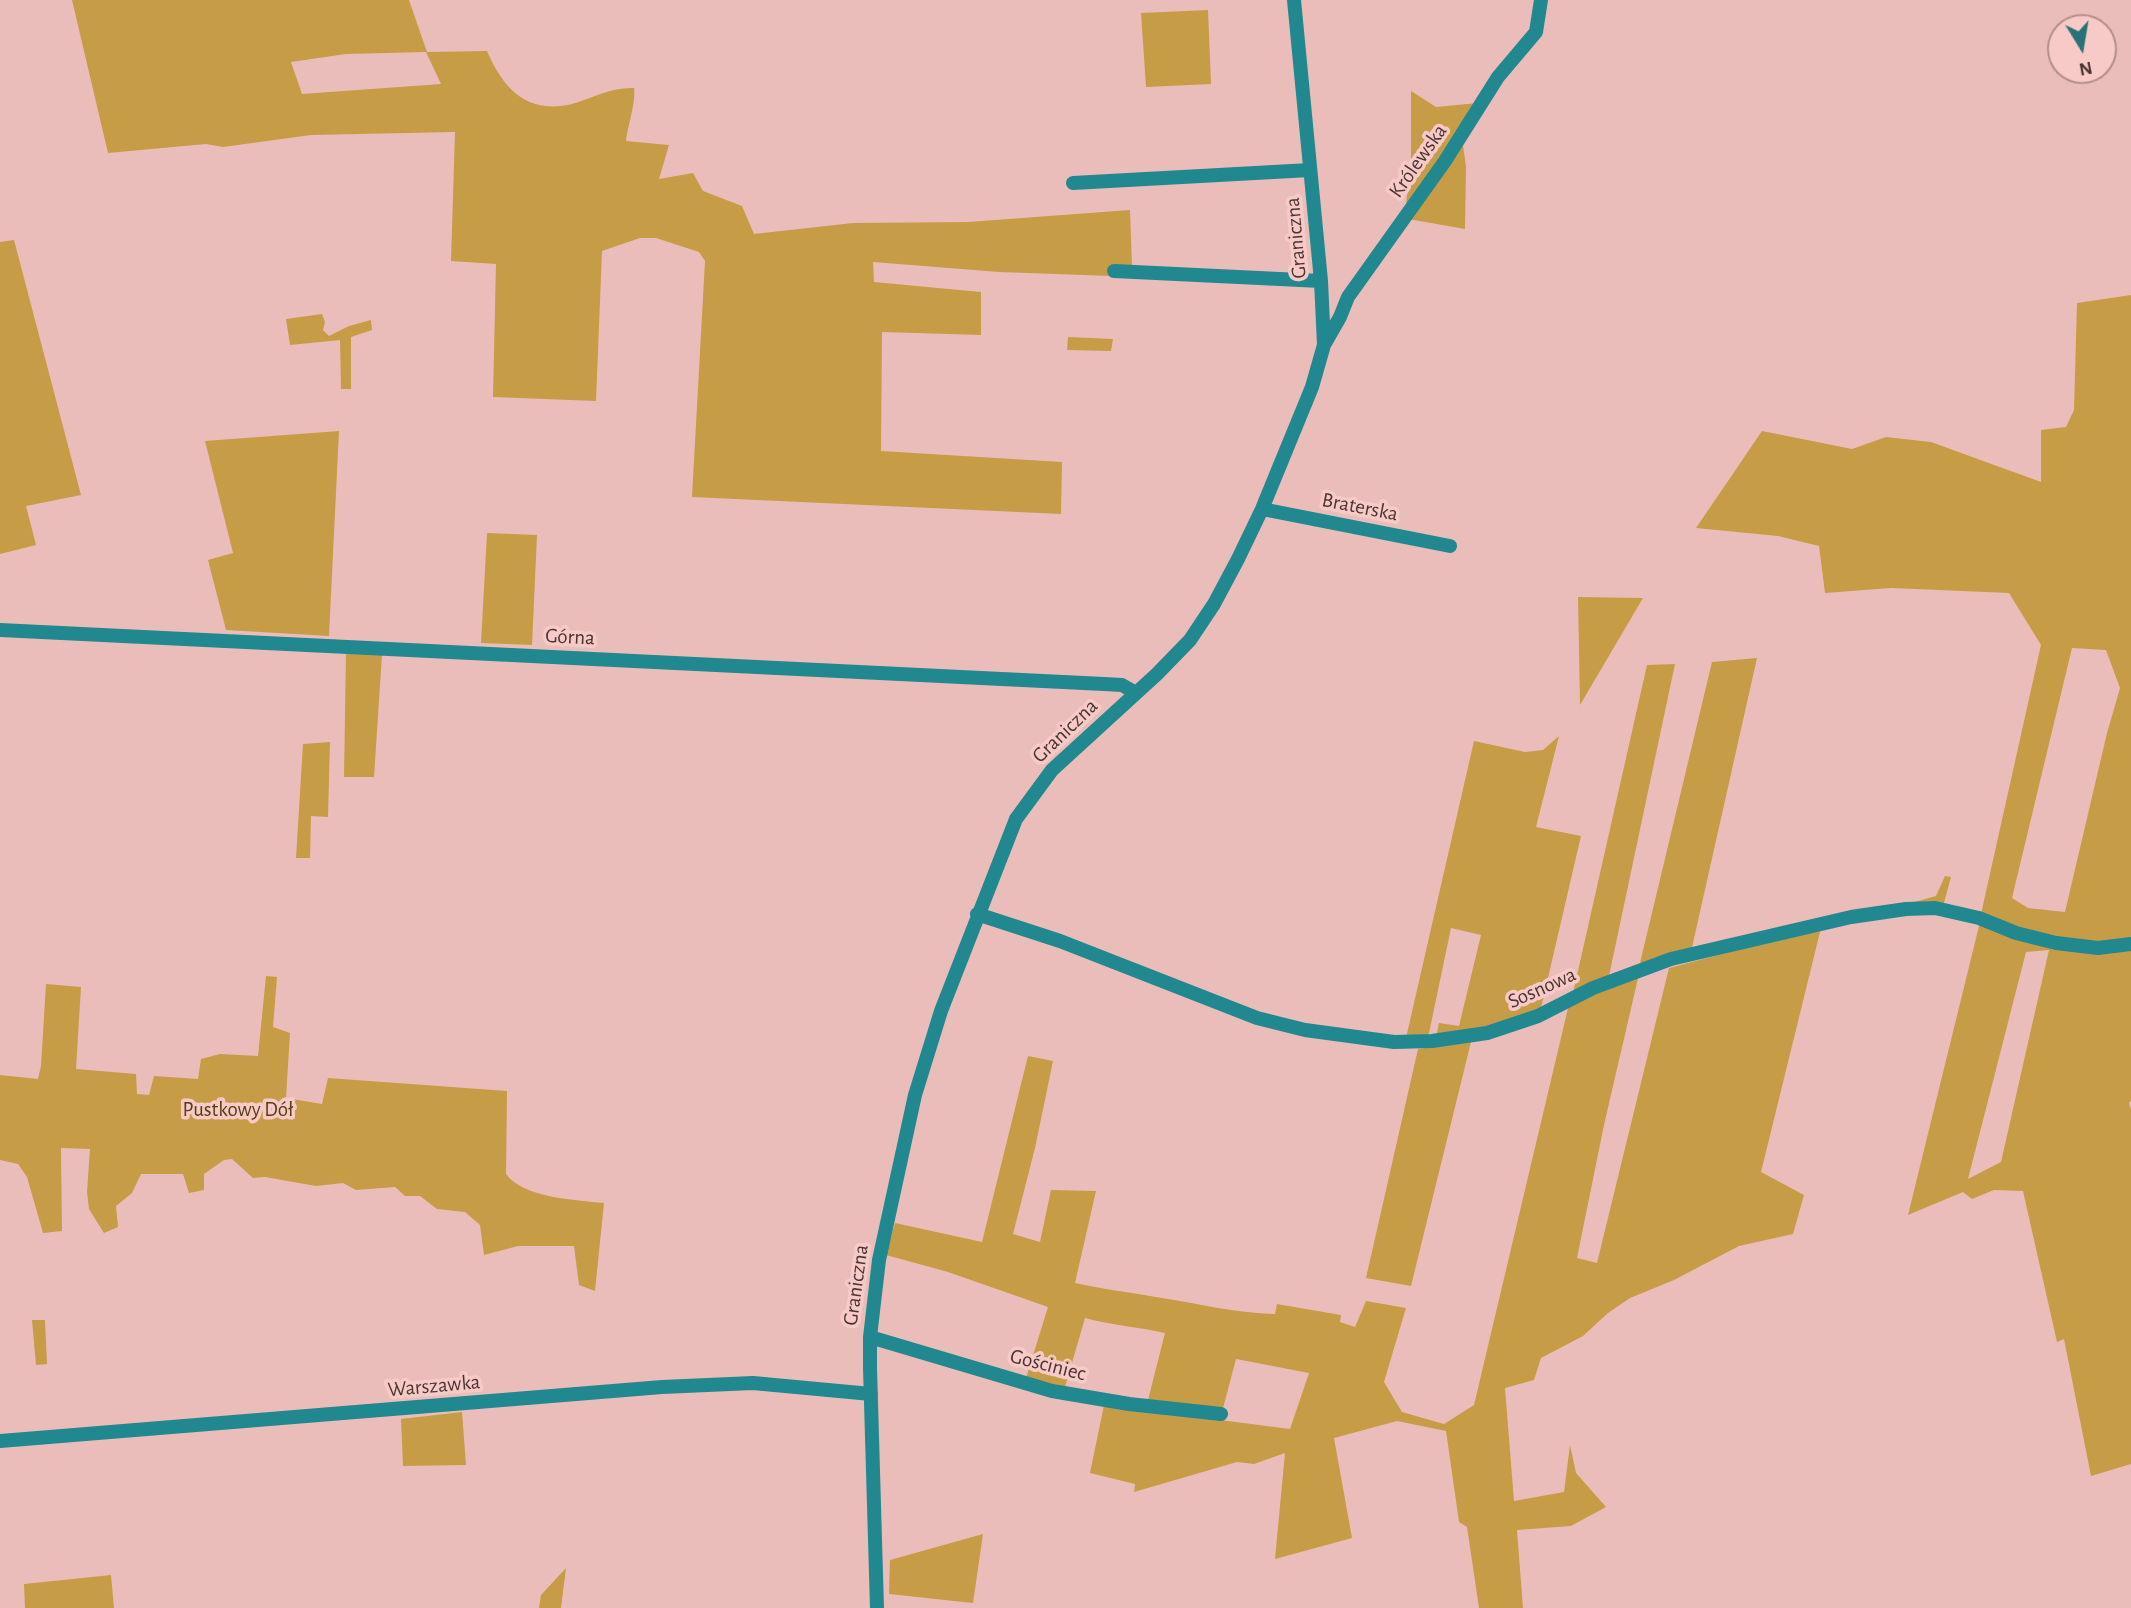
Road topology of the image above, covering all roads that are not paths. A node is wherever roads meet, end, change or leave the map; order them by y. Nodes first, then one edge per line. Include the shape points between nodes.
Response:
1 (1294, 0) edge
2 (1541, 0) edge
3 (1310, 170) junction
4 (1073, 183) dead end
5 (1114, 271) dead end
6 (1321, 281) junction
7 (1324, 345) junction
8 (1262, 509) junction
9 (1450, 546) dead end
10 (0, 630) edge
11 (1136, 693) junction
12 (977, 914) junction
13 (2131, 944) edge
14 (870, 1337) junction
15 (871, 1394) junction
16 (1221, 1414) dead end
17 (0, 1441) edge
18 (877, 1608) edge

1 - 3 street, Graniczna
2 - 7 street, Królewska via 1536,32 1498,77 1445,161 1348,297
3 - 4 street
3 - 6 street, Graniczna
5 - 6 street
6 - 7 street, Graniczna
7 - 8 street, Graniczna via 1312,387
8 - 9 street, Braterska
8 - 11 street, Graniczna via 1214,604 1190,639
10 - 11 street, Górna via 1104,684 1122,685
11 - 12 street, Graniczna via 1052,770 1016,819
12 - 13 street, Sosnowa via 1060,941 1257,1018 1305,1030 1394,1042 1487,1033 1671,959 1906,909 1935,908 2056,943 2098,948
12 - 14 street, Graniczna via 915,1095 878,1260
14 - 15 street, Graniczna
14 - 16 street, Gościniec via 1052,1391
15 - 17 street, Warszawka via 753,1383 662,1387
15 - 18 street, Graniczna

